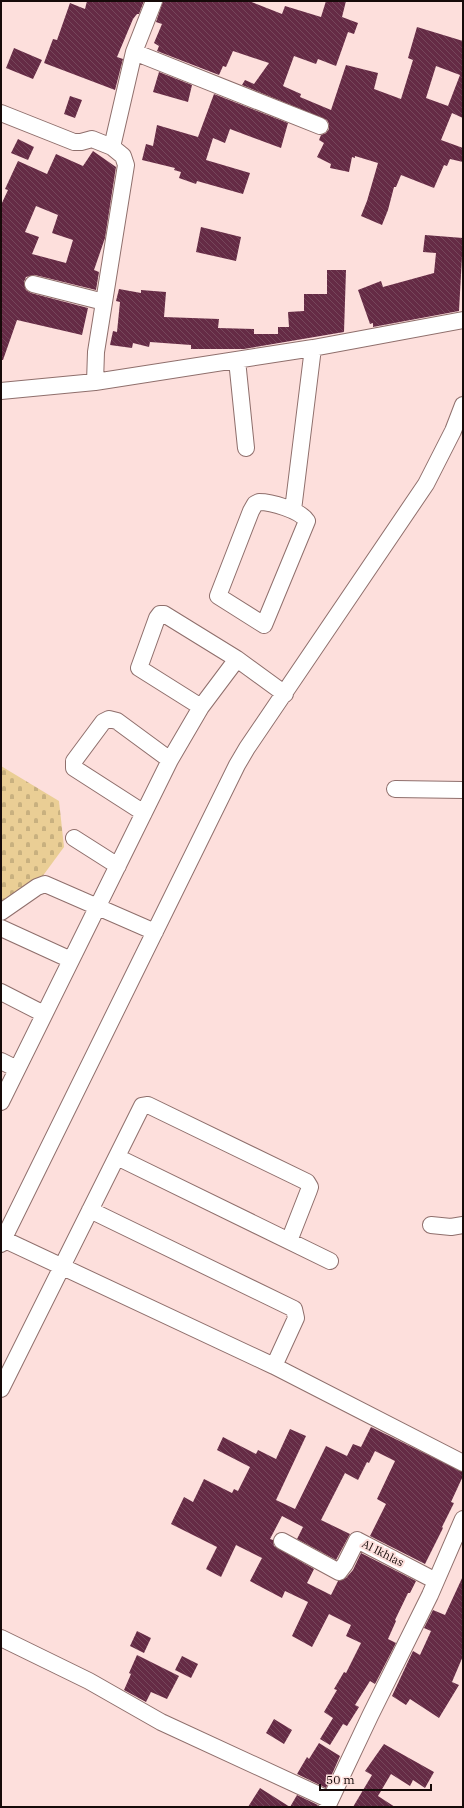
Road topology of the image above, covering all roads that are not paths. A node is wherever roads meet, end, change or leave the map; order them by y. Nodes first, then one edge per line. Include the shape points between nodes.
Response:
1 (154, 1) edge
2 (134, 52) junction
3 (1, 113) edge
4 (320, 126) dead end
5 (112, 146) junction
6 (33, 284) dead end
7 (104, 302) junction
8 (463, 320) edge
9 (313, 348) junction
10 (238, 360) junction
11 (95, 382) junction
12 (1, 391) edge
13 (463, 405) edge
14 (246, 448) dead end
15 (293, 510) junction
16 (236, 660) junction
17 (285, 694) junction
18 (201, 707) junction
19 (170, 760) junction
20 (395, 789) dead end
21 (463, 790) edge
22 (144, 813) junction
23 (74, 838) dead end
24 (118, 866) junction
25 (97, 907) junction
26 (1, 912) edge
27 (1, 928) edge
28 (155, 932) junction
29 (71, 960) junction
30 (1, 992) edge
31 (44, 1014) junction
32 (1, 1061) edge
33 (17, 1069) junction
34 (1, 1102) edge
35 (117, 1157) junction
36 (90, 1210) junction
37 (431, 1225) dead end
38 (463, 1225) edge
39 (290, 1241) junction
40 (2, 1242) edge
41 (330, 1261) dead end
42 (62, 1267) junction
43 (274, 1366) junction
44 (1, 1389) edge
45 (463, 1463) edge
46 (463, 1519) edge
47 (282, 1541) dead end
48 (436, 1581) junction
49 (1, 1638) edge
50 (328, 1803) edge

1 - 2 street
2 - 4 street
2 - 5 street
3 - 5 street via 74,142 92,139
5 - 7 street via 124,156 126,165
6 - 7 street
7 - 11 street via 96,352
8 - 9 street
9 - 10 street
9 - 15 street
10 - 11 street
10 - 14 street
11 - 12 street
13 - 17 street via 426,484
15 - 15 street via 264,502 255,504 218,596 264,625 306,525 305,518
16 - 17 street
16 - 18 street
16 - 18 street via 164,614 157,618 139,668
17 - 28 street via 237,766
18 - 19 street
19 - 22 street
19 - 22 street via 117,721 109,719 103,722 74,761 74,768
20 - 21 street
22 - 24 street
23 - 24 street
24 - 25 street
25 - 26 street via 44,884
25 - 28 street
25 - 29 street
27 - 29 street
28 - 40 street
29 - 31 street
30 - 31 street
31 - 33 street
32 - 33 street
33 - 34 street
35 - 36 street
35 - 39 street
35 - 39 street via 141,1107 146,1104 293,1175 307,1182 310,1187
36 - 42 street
36 - 43 street via 294,1309 296,1318
37 - 38 street
39 - 41 street
40 - 42 street
42 - 43 street
42 - 44 street
43 - 45 street
46 - 48 street
47 - 48 street, Al Ikhlas via 339,1572 357,1540
48 - 50 street
49 - 50 street via 89,1681 161,1722

